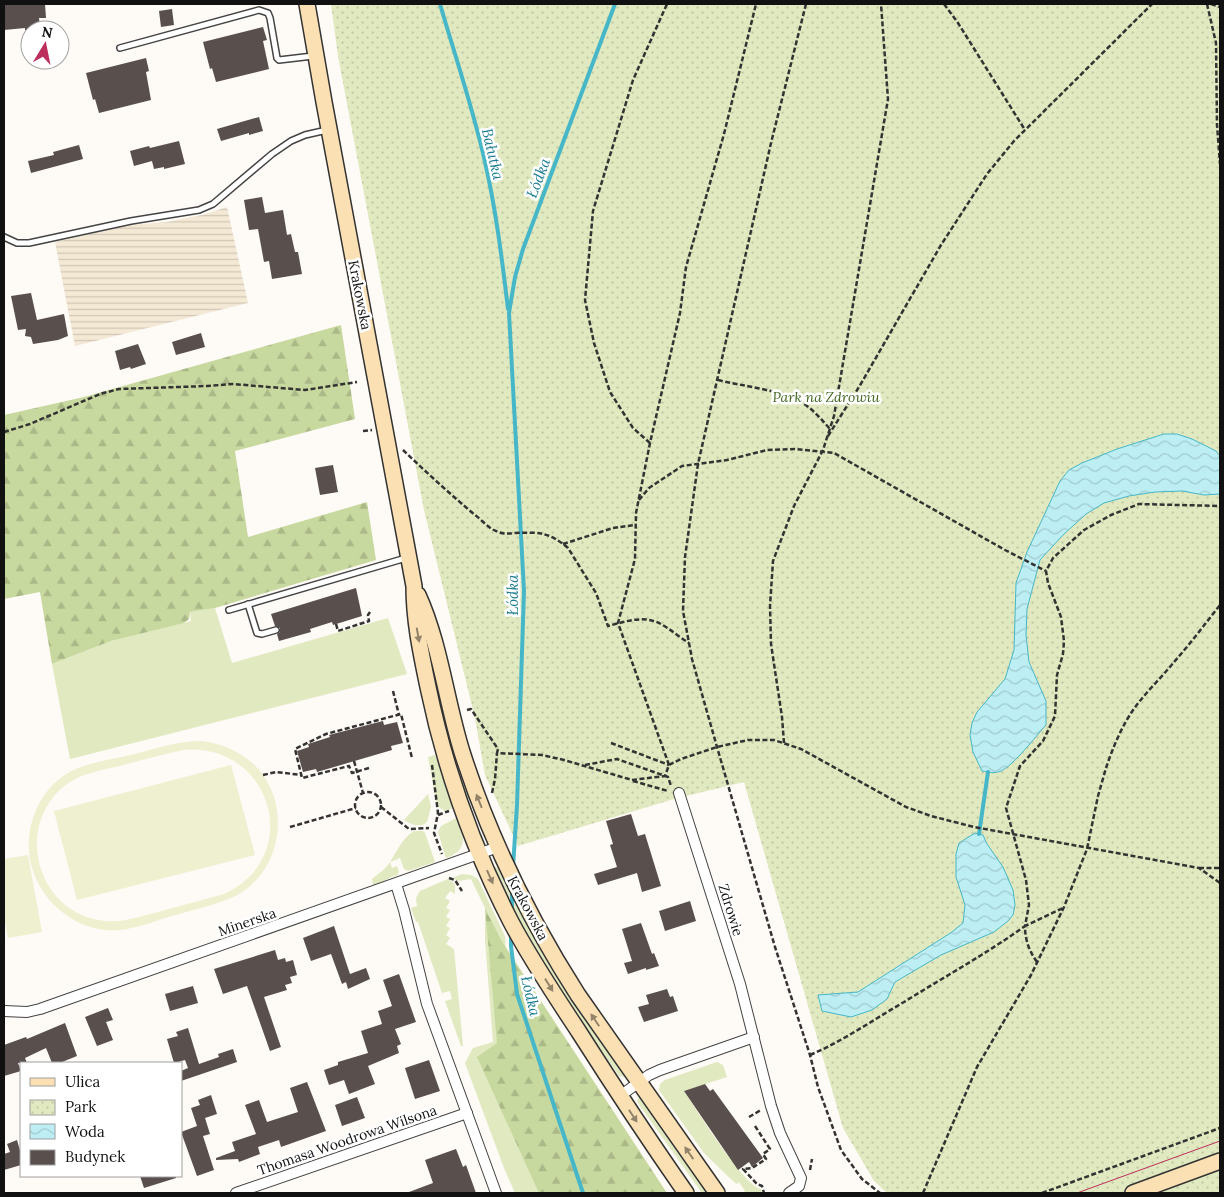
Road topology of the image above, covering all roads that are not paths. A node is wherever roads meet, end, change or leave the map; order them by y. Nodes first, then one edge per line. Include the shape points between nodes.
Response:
1 (307, 4) edge
2 (120, 48) dead end
3 (316, 56) junction
4 (330, 129) junction
5 (4, 237) edge
6 (408, 557) junction
7 (414, 586) junction
8 (248, 604) junction
9 (229, 610) dead end
10 (276, 630) dead end
11 (679, 793) dead end
12 (480, 853) junction
13 (500, 853) junction
14 (396, 884) junction
15 (4, 1011) edge
16 (754, 1037) junction
17 (639, 1083) junction
18 (620, 1096) junction
19 (467, 1113) junction
20 (1220, 1161) edge
21 (236, 1193) edge
22 (496, 1193) edge
23 (686, 1193) edge
24 (717, 1193) edge
25 (789, 1193) edge
26 (1133, 1193) edge

1 - 3 main road, Krakowska
2 - 3 lane via 259,10 268,13 270,18 279,60
3 - 4 main road, Krakowska
4 - 5 lane via 291,140 213,204 199,210 29,243 17,243
4 - 6 main road, Krakowska
6 - 7 main road, Krakowska
6 - 8 lane
7 -> 12 main road, Krakowska via 417,632 436,722 450,776
13 -> 7 main road, Krakowska via 462,752 431,630
8 - 9 lane
8 - 10 lane via 257,634
11 - 16 street, Zdrowie
12 - 13 street, Minerska
12 - 14 street, Minerska
12 -> 18 main road, Krakowska via 523,943
17 -> 13 main road, Krakowska via 578,995 522,899
14 - 15 street, Minerska via 40,1009
14 - 19 street via 427,1004
16 - 17 street via 649,1075
16 - 25 street, Zdrowie via 771,1106 801,1178 799,1186
17 - 18 street
24 -> 17 main road, Krakowska
18 -> 23 main road, Krakowska
19 - 21 street, Thomasa Woodrowa Wilsona
19 - 22 street
20 - 26 main road

